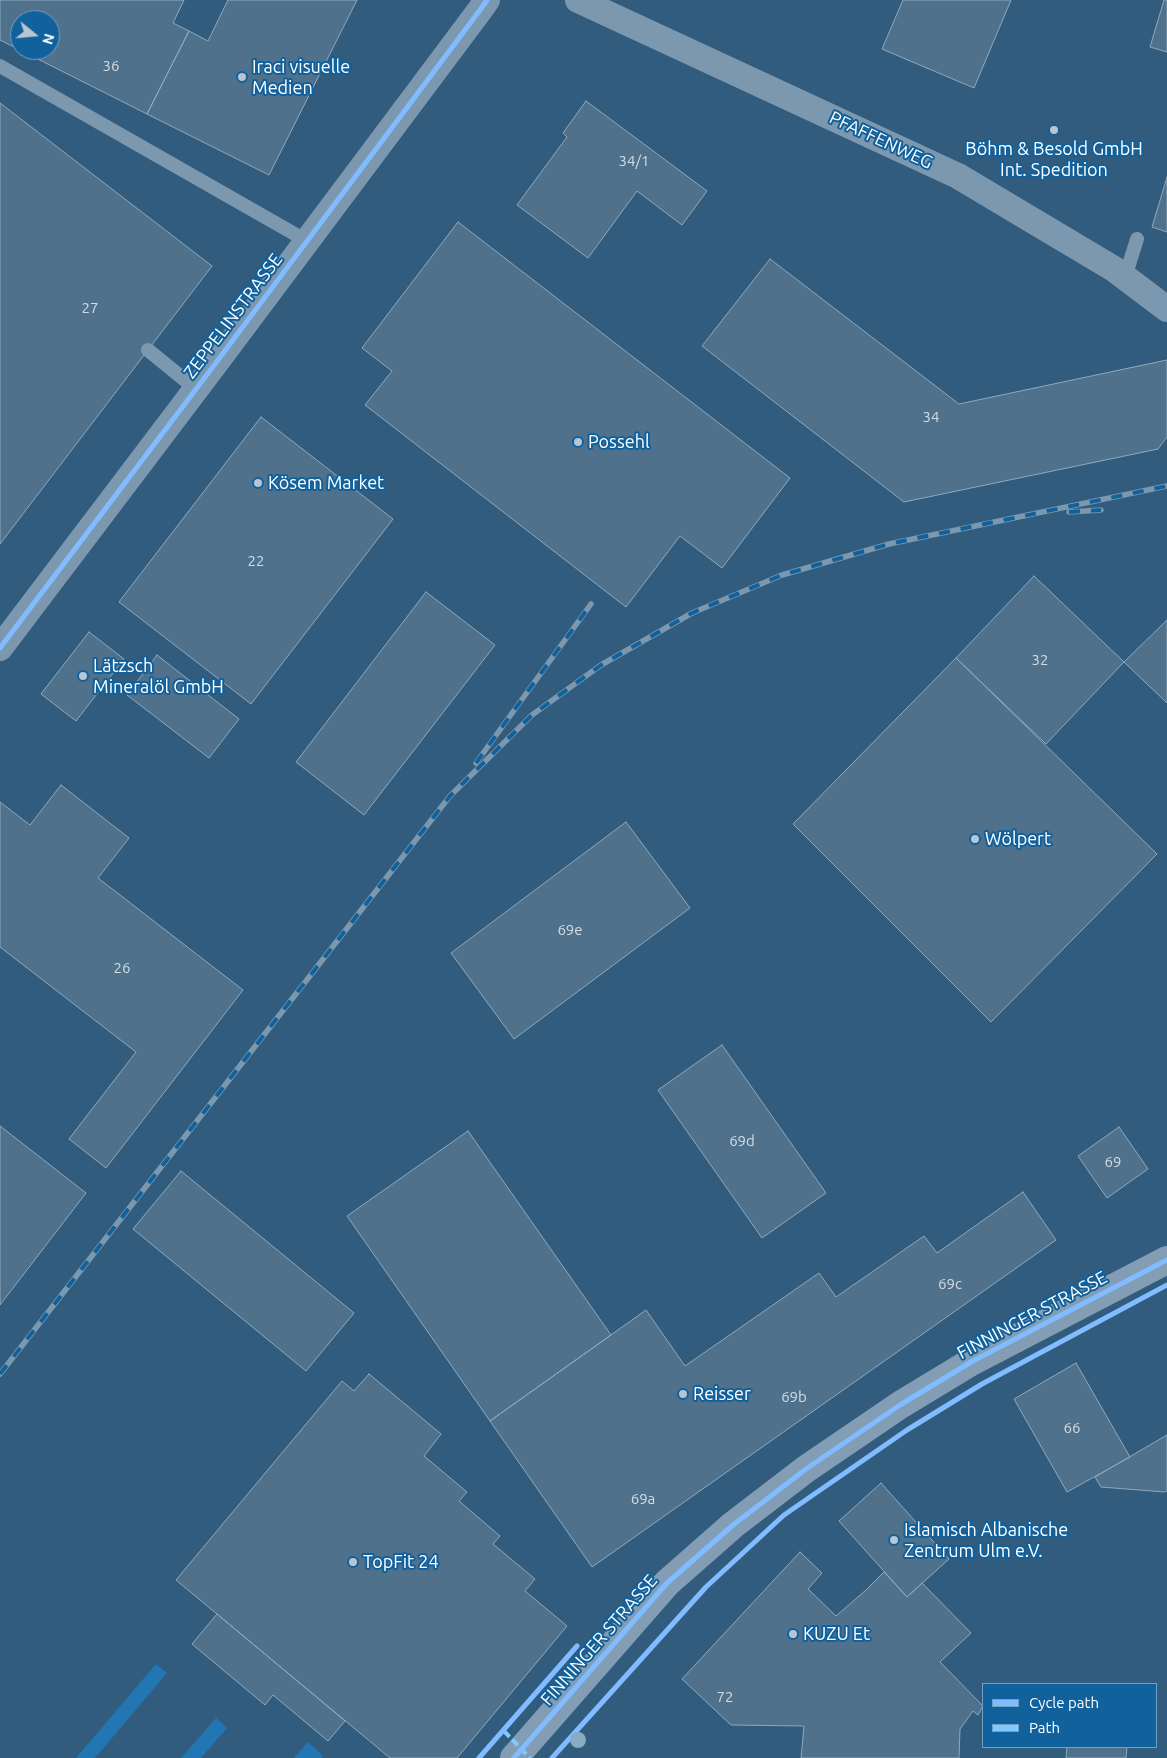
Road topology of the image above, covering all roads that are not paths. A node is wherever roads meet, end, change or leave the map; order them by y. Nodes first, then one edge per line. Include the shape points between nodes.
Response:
1 (487, 0) edge
2 (578, 0) edge
3 (0, 66) edge
4 (1138, 239) dead end
5 (307, 241) junction
6 (1125, 277) junction
7 (1167, 308) edge
8 (148, 350) dead end
9 (196, 389) junction
10 (0, 648) edge
11 (1167, 1260) edge
12 (514, 1758) edge

1 - 5 street, ZEPPELINSTRASSE
2 - 6 street, PFAFFENWEG via 958,176
3 - 5 lane
4 - 6 lane
5 - 9 street, ZEPPELINSTRASSE
6 - 7 street, PFAFFENWEG
8 - 9 lane
9 - 10 street, ZEPPELINSTRASSE
11 - 12 street, FINNINGER STRASSE via 971,1362 900,1405 784,1485 732,1525 667,1583

